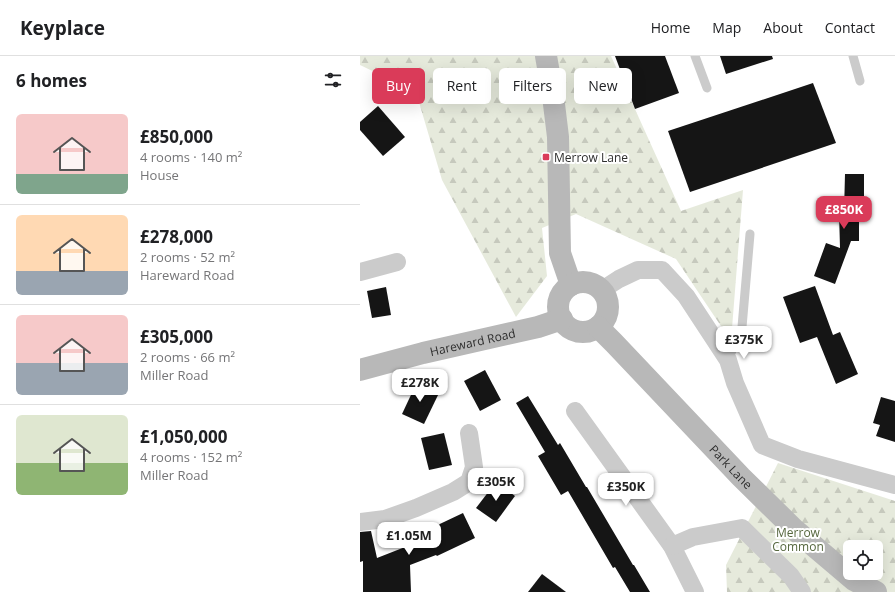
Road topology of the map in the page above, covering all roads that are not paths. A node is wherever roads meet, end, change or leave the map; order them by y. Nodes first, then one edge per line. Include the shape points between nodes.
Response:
1 (546, 56) edge
2 (695, 56) edge
3 (853, 56) edge
4 (860, 81) dead end
5 (707, 88) dead end
6 (750, 234) dead end
7 (397, 262) dead end
8 (360, 272) edge
9 (571, 285) junction
10 (602, 290) junction
11 (562, 319) junction
12 (598, 327) junction
13 (728, 360) junction
14 (360, 370) edge
15 (575, 411) dead end
16 (469, 433) dead end
17 (895, 485) edge
18 (360, 522) edge
19 (672, 546) junction
20 (695, 592) edge
21 (802, 592) edge
22 (876, 592) edge

1 - 9 main road via 558,138 560,252
2 - 5 lane
3 - 4 lane
6 - 13 lane via 742,327
7 - 8 street
9 - 10 main road via 582,282 593,284
9 - 11 main road via 565,290 558,304
10 - 12 main road via 609,306 604,322
10 - 13 street via 638,270 662,270 686,296
11 - 12 main road via 567,326 582,332
11 - 14 main road, Hareward Road
12 - 22 main road, Park Lane via 795,530 854,580
13 - 17 street via 735,383 762,445 798,458
15 - 19 street
16 - 18 street via 474,466 469,482 453,492 385,520
19 - 20 street
19 - 21 street via 693,537 742,528 791,576

